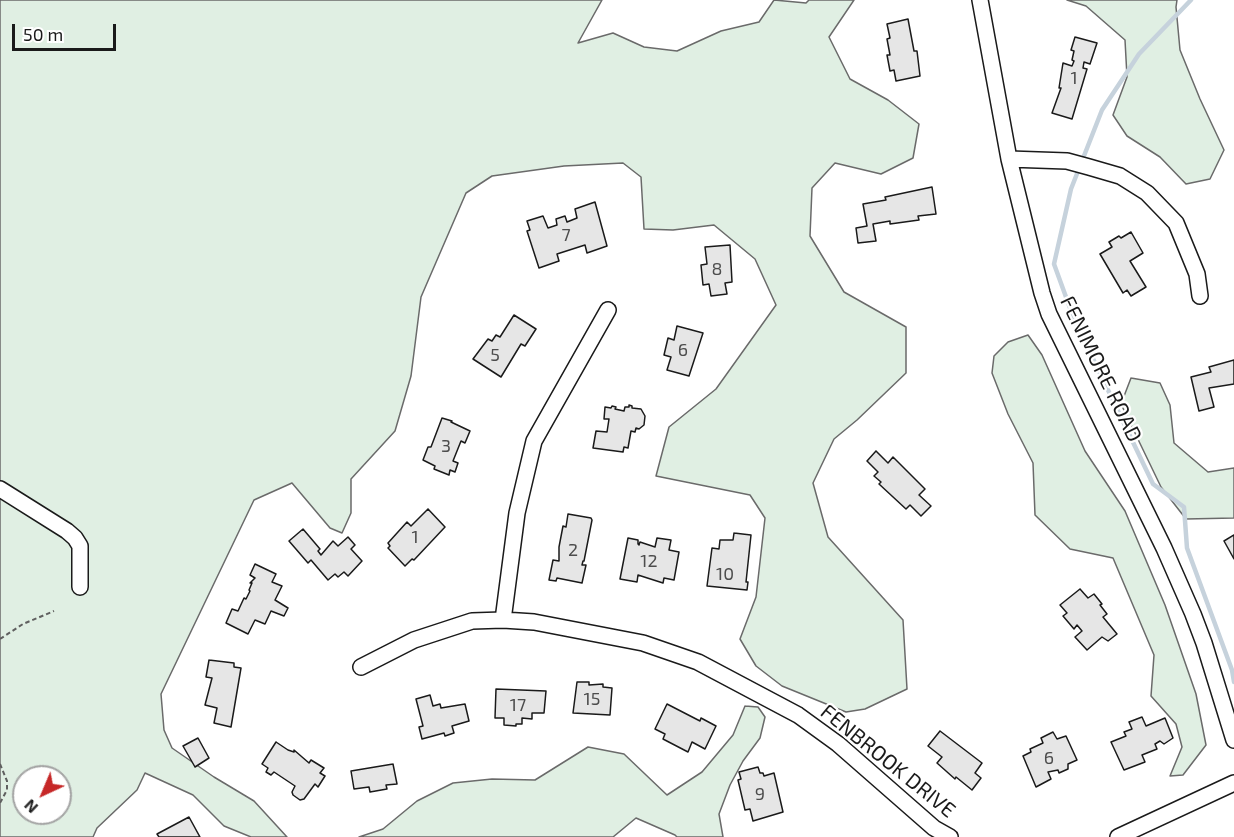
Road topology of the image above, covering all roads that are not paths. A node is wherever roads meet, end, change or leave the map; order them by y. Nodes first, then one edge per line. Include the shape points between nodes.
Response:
1 (980, 0) edge
2 (1009, 159) junction
3 (1200, 296) dead end
4 (608, 310) dead end
5 (0, 489) edge
6 (80, 587) dead end
7 (503, 620) junction
8 (361, 666) dead end
9 (1234, 740) edge
10 (1234, 783) edge
11 (930, 832) edge
12 (950, 837) edge
13 (1118, 837) edge

1 - 2 street, FENIMORE ROAD
2 - 3 street via 1067,161 1120,176 1147,193 1176,223 1197,274
2 - 9 street, FENIMORE ROAD via 1049,314 1164,548 1204,643
4 - 7 street via 534,441 517,513
5 - 6 street via 75,538 80,546
7 - 8 street, FENBROOK DRIVE via 462,624 414,640
7 - 11 street, FENBROOK DRIVE via 534,622 643,643 698,662 806,721 838,744
10 - 13 street
11 - 12 street, FENBROOK DRIVE

